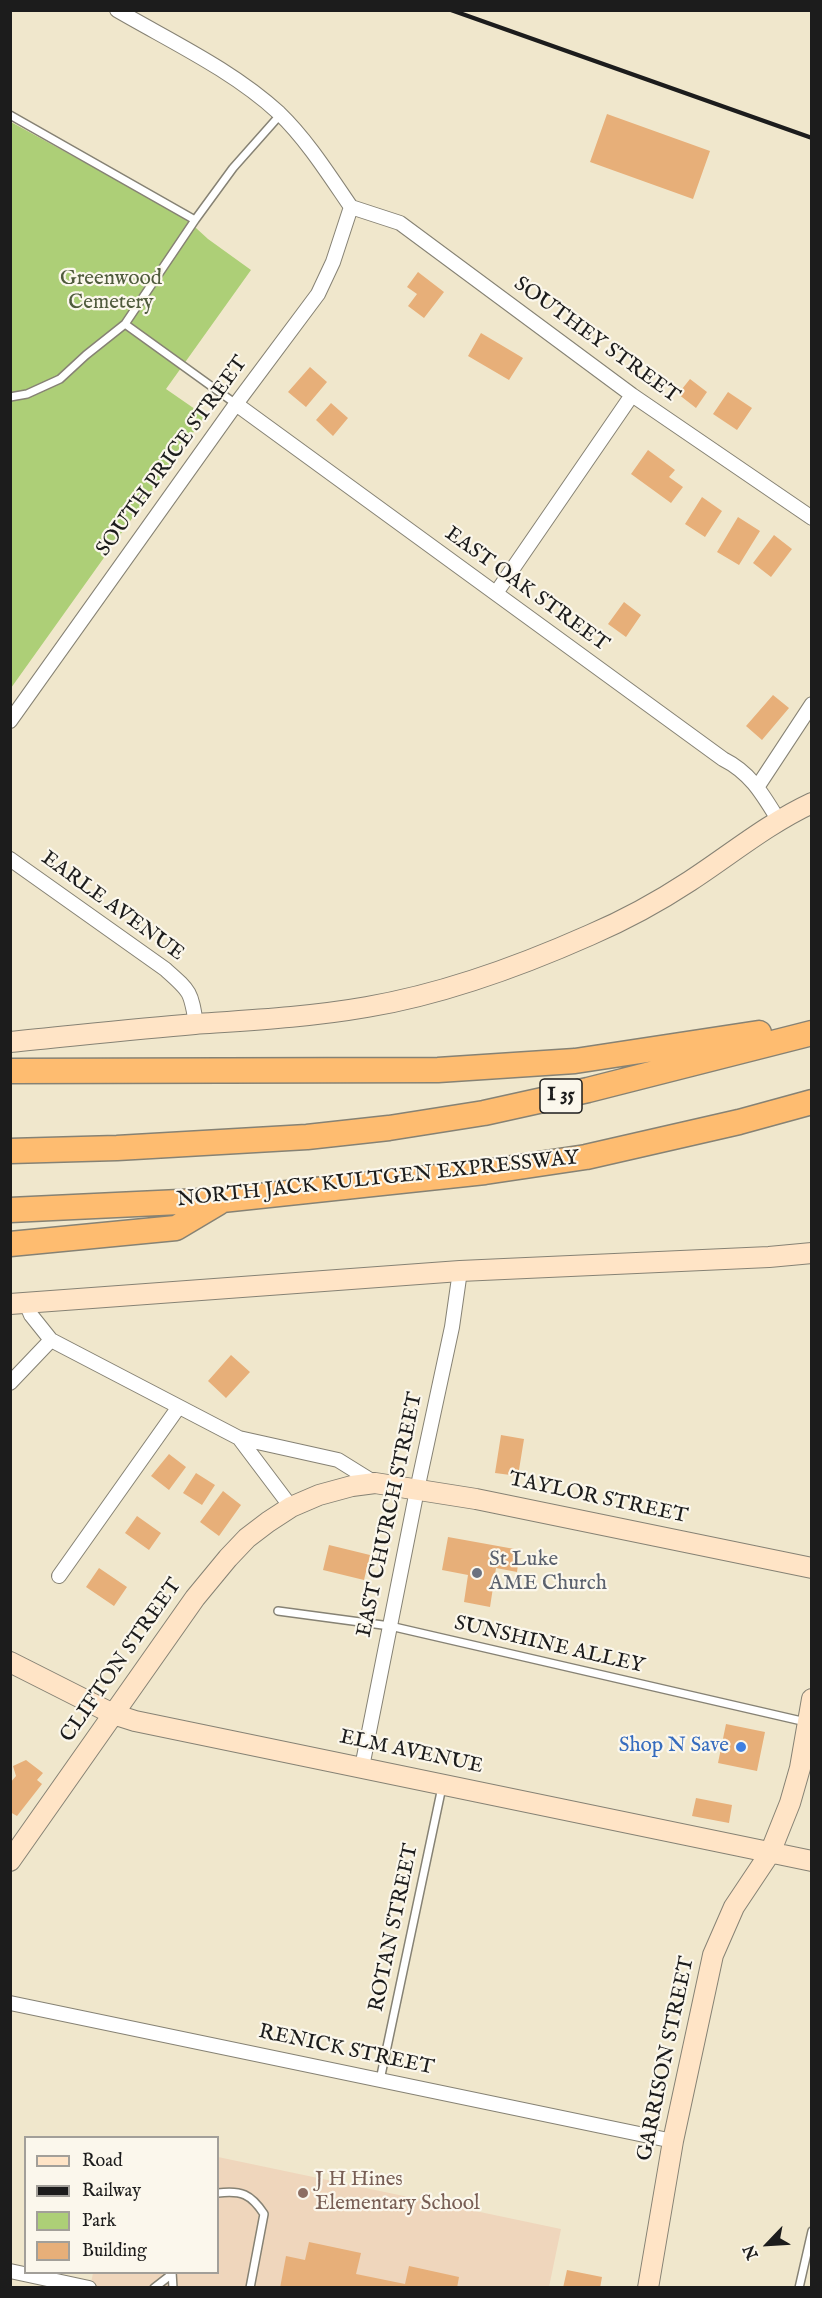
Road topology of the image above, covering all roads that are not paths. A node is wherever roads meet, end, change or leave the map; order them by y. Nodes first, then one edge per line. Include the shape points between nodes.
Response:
1 (117, 10) edge
2 (10, 115) edge
3 (280, 115) junction
4 (351, 207) junction
5 (195, 220) junction
6 (125, 324) junction
7 (632, 395) junction
8 (10, 397) edge
9 (236, 404) junction
10 (812, 518) edge
11 (496, 593) junction
12 (812, 704) edge
13 (10, 721) edge
14 (758, 786) junction
15 (812, 803) edge
16 (778, 821) junction
17 (10, 860) edge
18 (196, 1024) junction
19 (812, 1024) edge
20 (812, 1033) edge
21 (10, 1042) edge
22 (10, 1071) edge
23 (812, 1102) edge
24 (10, 1151) edge
25 (222, 1200) junction
26 (10, 1210) edge
27 (10, 1244) edge
28 (812, 1253) edge
29 (460, 1271) junction
30 (18, 1304) edge
31 (51, 1340) junction
32 (10, 1383) edge
33 (178, 1408) junction
34 (240, 1438) junction
35 (375, 1483) junction
36 (417, 1490) junction
37 (291, 1508) junction
38 (812, 1568) edge
39 (59, 1575) dead end
40 (278, 1611) dead end
41 (390, 1626) junction
42 (10, 1662) edge
43 (812, 1699) edge
44 (113, 1714) junction
45 (810, 1723) edge
46 (362, 1767) junction
47 (443, 1784) junction
48 (770, 1853) junction
49 (10, 1861) edge
50 (812, 1861) edge
51 (10, 2003) edge
52 (380, 2080) junction
53 (673, 2140) junction
54 (219, 2193) edge
55 (812, 2232) edge
56 (10, 2271) edge
57 (171, 2274) edge
58 (89, 2288) edge
59 (154, 2288) edge
60 (250, 2288) edge
61 (648, 2288) edge
62 (800, 2288) edge

1 - 3 street via 243,83
2 - 5 lane
3 - 4 street
3 - 5 lane via 233,168
4 - 7 street, SOUTHEY STREET via 399,223
4 - 9 street, SOUTH PRICE STREET via 318,294
5 - 6 lane
6 - 8 lane via 60,379
6 - 9 lane
7 - 10 street, SOUTHEY STREET
7 - 11 street
9 - 11 street, EAST OAK STREET
9 - 13 street, SOUTH PRICE STREET
11 - 14 street, EAST OAK STREET
12 - 14 street
14 - 16 street, EAST OAK STREET
15 - 16 main road
16 - 18 main road via 647,908 514,967 449,988 368,1007 289,1018
17 - 18 street, EARLE AVENUE via 165,969 192,998
18 - 21 main road
19 - 22 highway via 575,1060 438,1070
20 - 24 highway, I 35 via 588,1090 484,1113 389,1128 307,1137
23 - 25 highway, NORTH JACK KULTGEN EXPRESSWAY via 585,1156 436,1178
25 - 26 highway, NORTH JACK KULTGEN EXPRESSWAY
25 - 27 highway via 176,1228
28 - 29 main road
29 - 30 main road
29 - 36 street, EAST CHURCH STREET
30 - 31 street, TAYLOR STREET
31 - 32 street
31 - 33 street, TAYLOR STREET
33 - 34 street, TAYLOR STREET
33 - 39 street
34 - 35 street, TAYLOR STREET via 338,1460
34 - 37 street, TAYLOR STREET
35 - 36 main road, TAYLOR STREET
35 - 37 main road, TAYLOR STREET via 319,1495
36 - 38 main road, TAYLOR STREET
36 - 41 street, EAST CHURCH STREET
37 - 44 main road, CLIFTON STREET via 247,1538 228,1558
40 - 41 lane, SUNSHINE ALLEY
41 - 45 lane, SUNSHINE ALLEY
41 - 46 street, EAST CHURCH STREET
42 - 44 main road, ELM AVENUE
43 - 45 main road, GARRISON STREET
44 - 46 main road, ELM AVENUE
44 - 49 main road, CLIFTON STREET
45 - 48 main road, GARRISON STREET via 795,1785
46 - 47 main road, ELM AVENUE
47 - 48 main road, ELM AVENUE
47 - 52 lane, ROTAN STREET
48 - 50 main road, ELM AVENUE
48 - 53 main road, GARRISON STREET via 734,1907 713,1955
51 - 52 street, RENICK STREET
52 - 53 street, RENICK STREET
53 - 61 main road, GARRISON STREET
54 - 60 lane via 236,2191 255,2200 264,2214
55 - 62 lane
56 - 58 street
57 - 59 lane

